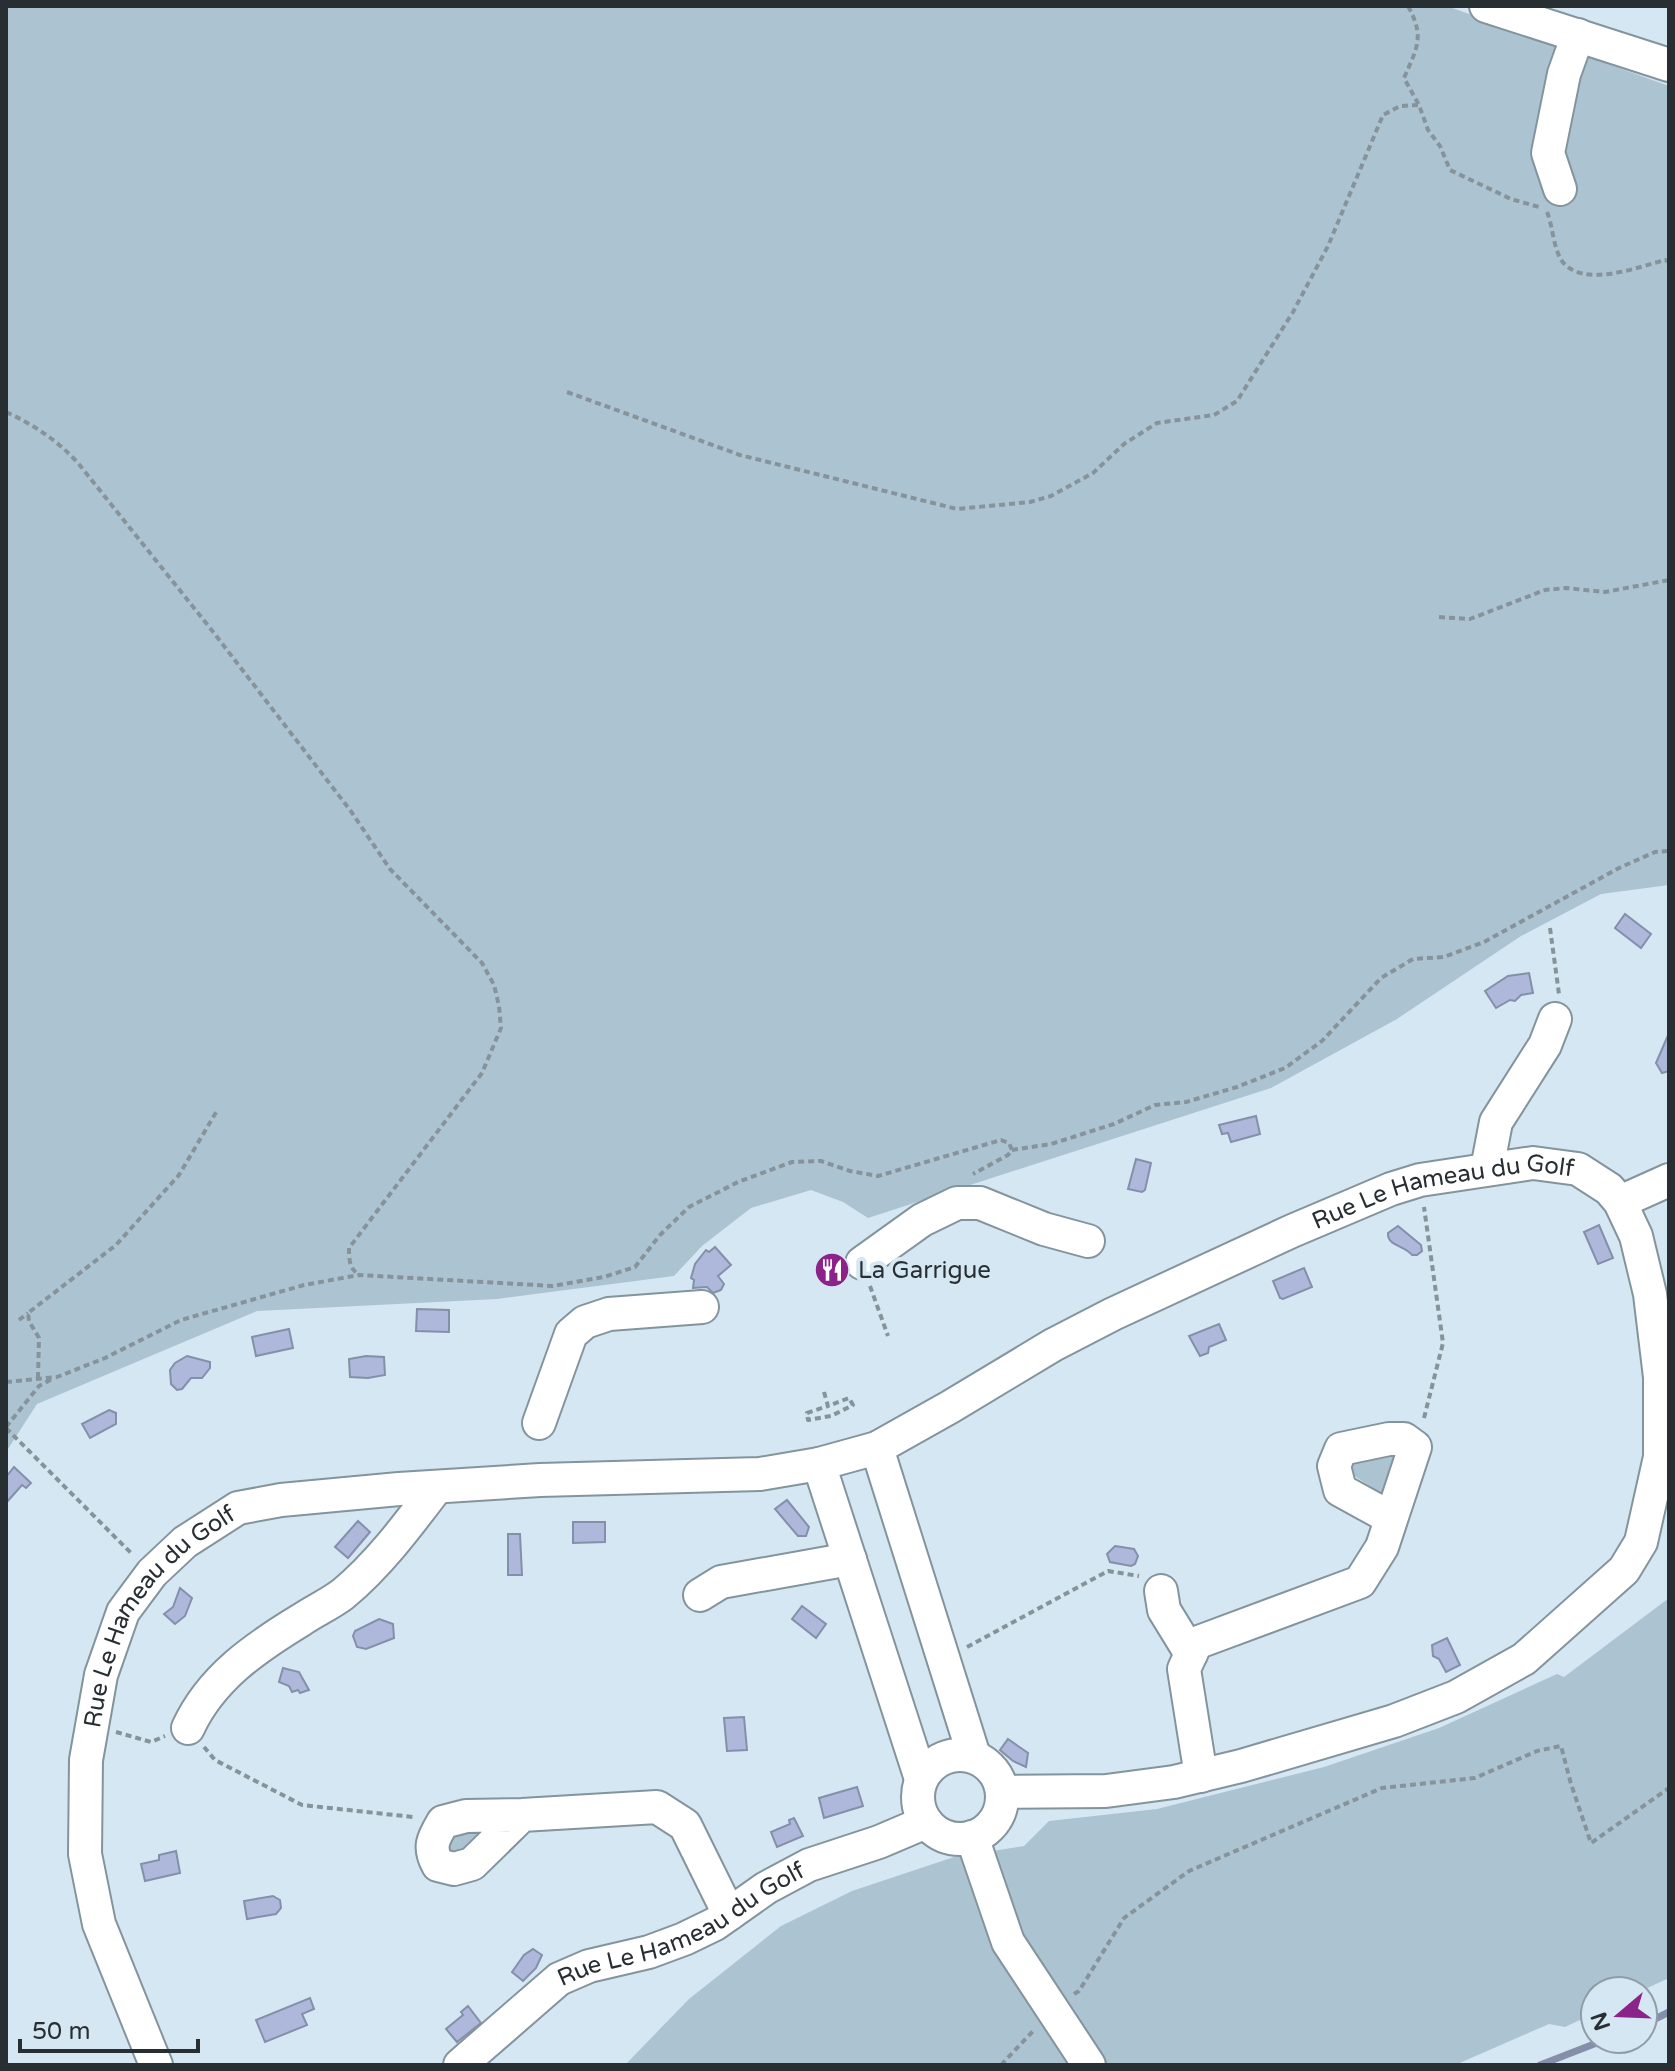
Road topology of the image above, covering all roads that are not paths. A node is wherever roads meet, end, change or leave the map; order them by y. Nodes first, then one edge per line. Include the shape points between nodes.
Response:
1 (1486, 6) edge
2 (1578, 35) junction
3 (1669, 65) edge
4 (1560, 189) dead end
5 (1555, 1019) road end
6 (1487, 1169) junction
7 (1669, 1180) edge
8 (1620, 1202) junction
9 (1088, 1241) dead end
10 (862, 1263) road end
11 (702, 1307) dead end
12 (539, 1423) dead end
13 (877, 1448) junction
14 (819, 1464) junction
15 (436, 1488) junction
16 (1391, 1518) junction
17 (850, 1559) junction
18 (1161, 1591) road end
19 (700, 1595) dead end
20 (1191, 1654) junction
21 (188, 1728) road end
22 (974, 1756) junction
23 (1201, 1776) junction
24 (921, 1779) junction
25 (1003, 1792) junction
26 (522, 1815) junction
27 (926, 1822) junction
28 (972, 1837) junction
29 (729, 1914) junction
30 (156, 2065) edge
31 (460, 2065) edge
32 (1089, 2065) edge

1 - 2 street
2 - 3 street
2 - 4 street via 1548,153
5 - 6 street via 1545,1045 1496,1122
6 - 8 street, Rue Le Hameau du Golf via 1533,1163 1578,1169
6 - 13 street, Rue Le Hameau du Golf via 1391,1189 1292,1231 1053,1345
7 - 8 street
8 - 23 street, Rue Le Hameau du Golf via 1636,1236 1650,1294 1660,1377 1660,1457 1641,1542 1624,1570 1524,1659 1456,1697 1394,1721
9 - 10 street via 980,1203 957,1203 922,1220
11 - 12 street via 609,1314 585,1322 571,1334
13 - 14 street, Rue Le Hameau du Golf
13 - 22 street
14 - 15 street, Rue Le Hameau du Golf via 760,1474
14 - 17 street
15 - 21 street via 400,1536 342,1594 235,1664 198,1706
15 - 30 street, Rue Le Hameau du Golf via 238,1508 185,1542 152,1573 123,1612 101,1675 86,1760 85,1854 99,1924
16 - 16 street via 1415,1447 1404,1439 1389,1439 1341,1449 1334,1466 1340,1490
16 - 20 street via 1382,1547 1360,1582 1196,1643
17 - 19 street via 721,1582
17 - 24 street
18 - 20 street via 1164,1610
20 - 23 street via 1184,1669
22 - 24 street via 953,1754 934,1763
22 - 25 street via 993,1770
23 - 25 street, Rue Le Hameau du Golf via 1106,1791
24 - 27 street via 918,1801
25 - 28 street via 1000,1811 989,1828
26 - 26 street via 443,1822 431,1842 432,1854 438,1865 454,1869 472,1864
26 - 29 street via 657,1807 685,1825
27 - 28 street via 955,1839
27 - 29 street, Rue Le Hameau du Golf via 809,1865
28 - 32 street via 1008,1942
29 - 31 street, Rue Le Hameau du Golf via 684,1939 559,1979

